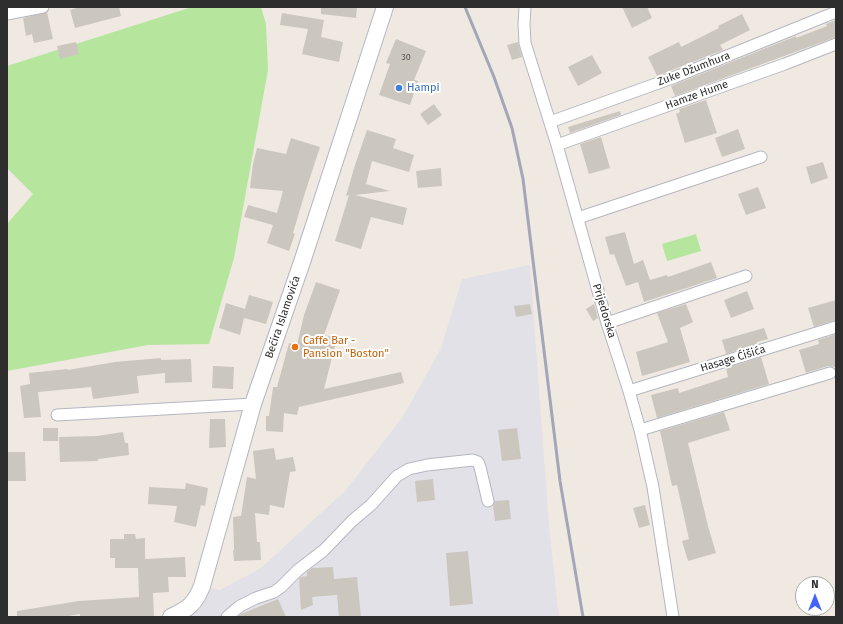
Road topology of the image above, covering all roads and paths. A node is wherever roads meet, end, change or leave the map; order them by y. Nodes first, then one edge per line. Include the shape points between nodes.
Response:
1 (43, 7) edge
2 (385, 7) edge
3 (525, 7) edge
4 (836, 12) edge
5 (7, 14) edge
6 (836, 44) edge
7 (550, 122) junction
8 (558, 145) junction
9 (761, 157) dead end
10 (578, 218) junction
11 (746, 276) dead end
12 (607, 323) junction
13 (836, 327) edge
14 (830, 373) dead end
15 (629, 391) junction
16 (253, 404) junction
17 (57, 415) dead end
18 (640, 430) junction
19 (488, 501) dead end
20 (171, 617) edge
21 (227, 617) edge
22 (673, 617) edge

1 - 5 street
2 - 16 street, Bećira Islamovića
3 - 7 street, Prijedorska via 525,43
4 - 7 street, Zuke Džumhura via 675,77
6 - 8 street, Hamze Hume
7 - 8 street, Prijedorska
8 - 10 street, Prijedorska
9 - 10 street
10 - 12 street, Prijedorska
11 - 12 street
12 - 15 street, Prijedorska
13 - 15 street, Hasage Ćišića
14 - 18 street
15 - 18 street, Prijedorska
16 - 17 street
16 - 20 street, Bećira Islamovića via 198,597 189,608
18 - 22 street, Prijedorska via 653,487
19 - 21 street via 478,462 449,462 409,469 397,476 323,551 281,587 240,606

